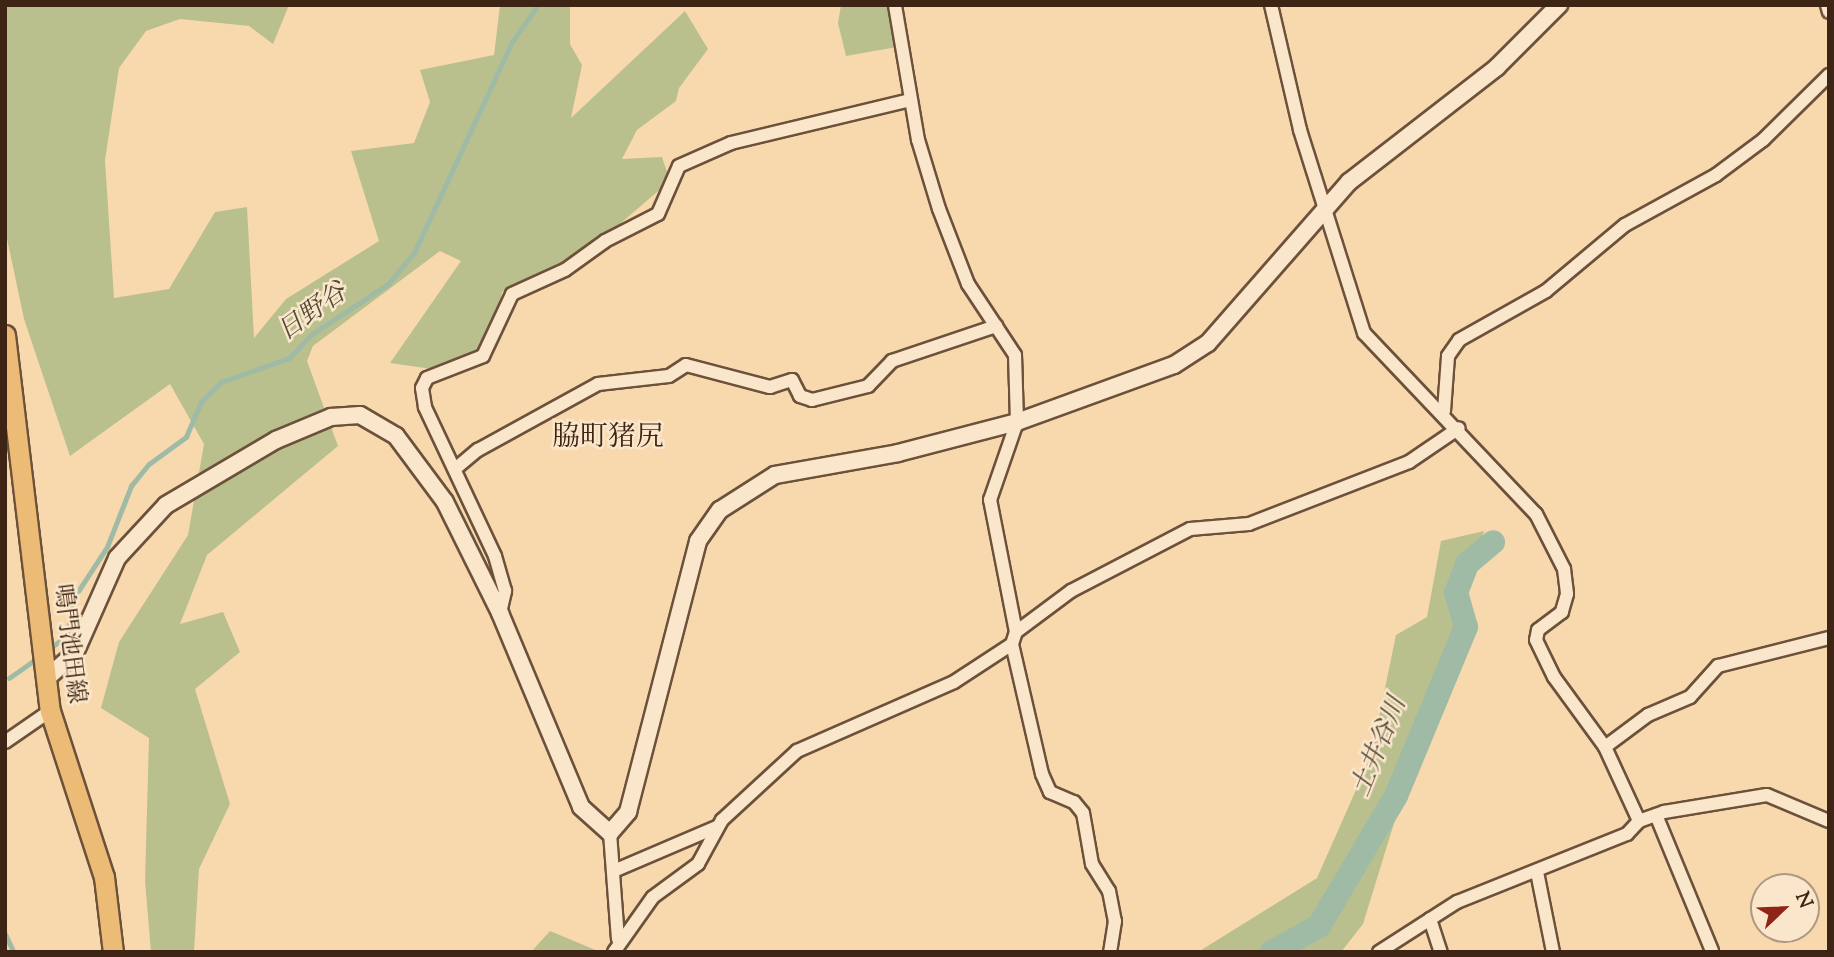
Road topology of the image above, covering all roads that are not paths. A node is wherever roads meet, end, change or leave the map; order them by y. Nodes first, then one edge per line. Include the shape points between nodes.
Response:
1 (895, 5) edge
2 (1270, 5) edge
3 (1559, 5) edge
4 (1826, 5) edge
5 (1829, 12) edge
6 (1829, 75) edge
7 (910, 100) junction
8 (1323, 209) junction
9 (996, 326) junction
10 (5, 335) edge
11 (1444, 411) junction
12 (1017, 422) junction
13 (1459, 428) junction
14 (455, 469) junction
15 (500, 614) junction
16 (1014, 638) junction
17 (1829, 638) edge
18 (46, 679) junction
19 (50, 711) junction
20 (5, 742) edge
21 (1605, 747) junction
22 (1656, 815) junction
23 (1639, 821) junction
24 (1829, 821) edge
25 (717, 827) junction
26 (610, 834) junction
27 (616, 870) junction
28 (1537, 872) junction
29 (1430, 919) junction
30 (616, 946) edge
31 (1712, 951) edge
32 (113, 952) edge
33 (1110, 952) edge
34 (1379, 952) edge
35 (1441, 952) edge
36 (1553, 952) edge

1 - 7 street
2 - 8 street
3 - 8 street via 1497,67 1387,150
4 - 5 street
6 - 11 street via 1763,140 1716,174 1625,225 1546,291 1459,340 1448,356
7 - 9 street via 951,242 968,284
7 - 14 street via 711,150 674,173 664,204 651,220 512,294 483,356 438,371 422,388
8 - 11 street via 1364,333
8 - 12 street via 1208,343 1148,378
9 - 12 street via 1015,355
9 - 14 street via 892,361 868,386 812,400 800,397 792,380 770,387 686,365 669,376 598,384 478,450
10 - 18 main road, 鳴門池田線
11 - 13 street
12 - 16 street via 990,500
12 - 26 street via 898,453 775,475 720,510 698,541 628,812
13 - 16 street via 1409,462 1250,524 1190,528 1072,591
13 - 21 street via 1536,514 1564,569 1567,594 1562,611 1538,630 1536,640 1554,677
14 - 15 street via 495,556 505,591
15 - 18 street via 445,502 396,436 360,415 331,417 226,466 166,505 117,558 75,653
15 - 26 street via 581,807
16 - 25 street via 954,682 797,751
16 - 33 street via 1042,774 1050,792 1074,802 1083,813 1089,856 1109,891 1115,921
17 - 21 street via 1718,666 1690,697 1648,715
18 - 19 main road, 鳴門池田線
19 - 20 street
19 - 32 main road, 鳴門池田線 via 104,877
21 - 23 street
22 - 23 street
22 - 24 street via 1710,801 1767,795
22 - 31 street
23 - 28 street via 1627,834
25 - 27 street
25 - 30 street via 698,864 653,897
26 - 27 street
27 - 30 street
28 - 29 street via 1457,902
28 - 36 street
29 - 34 street
29 - 35 street

